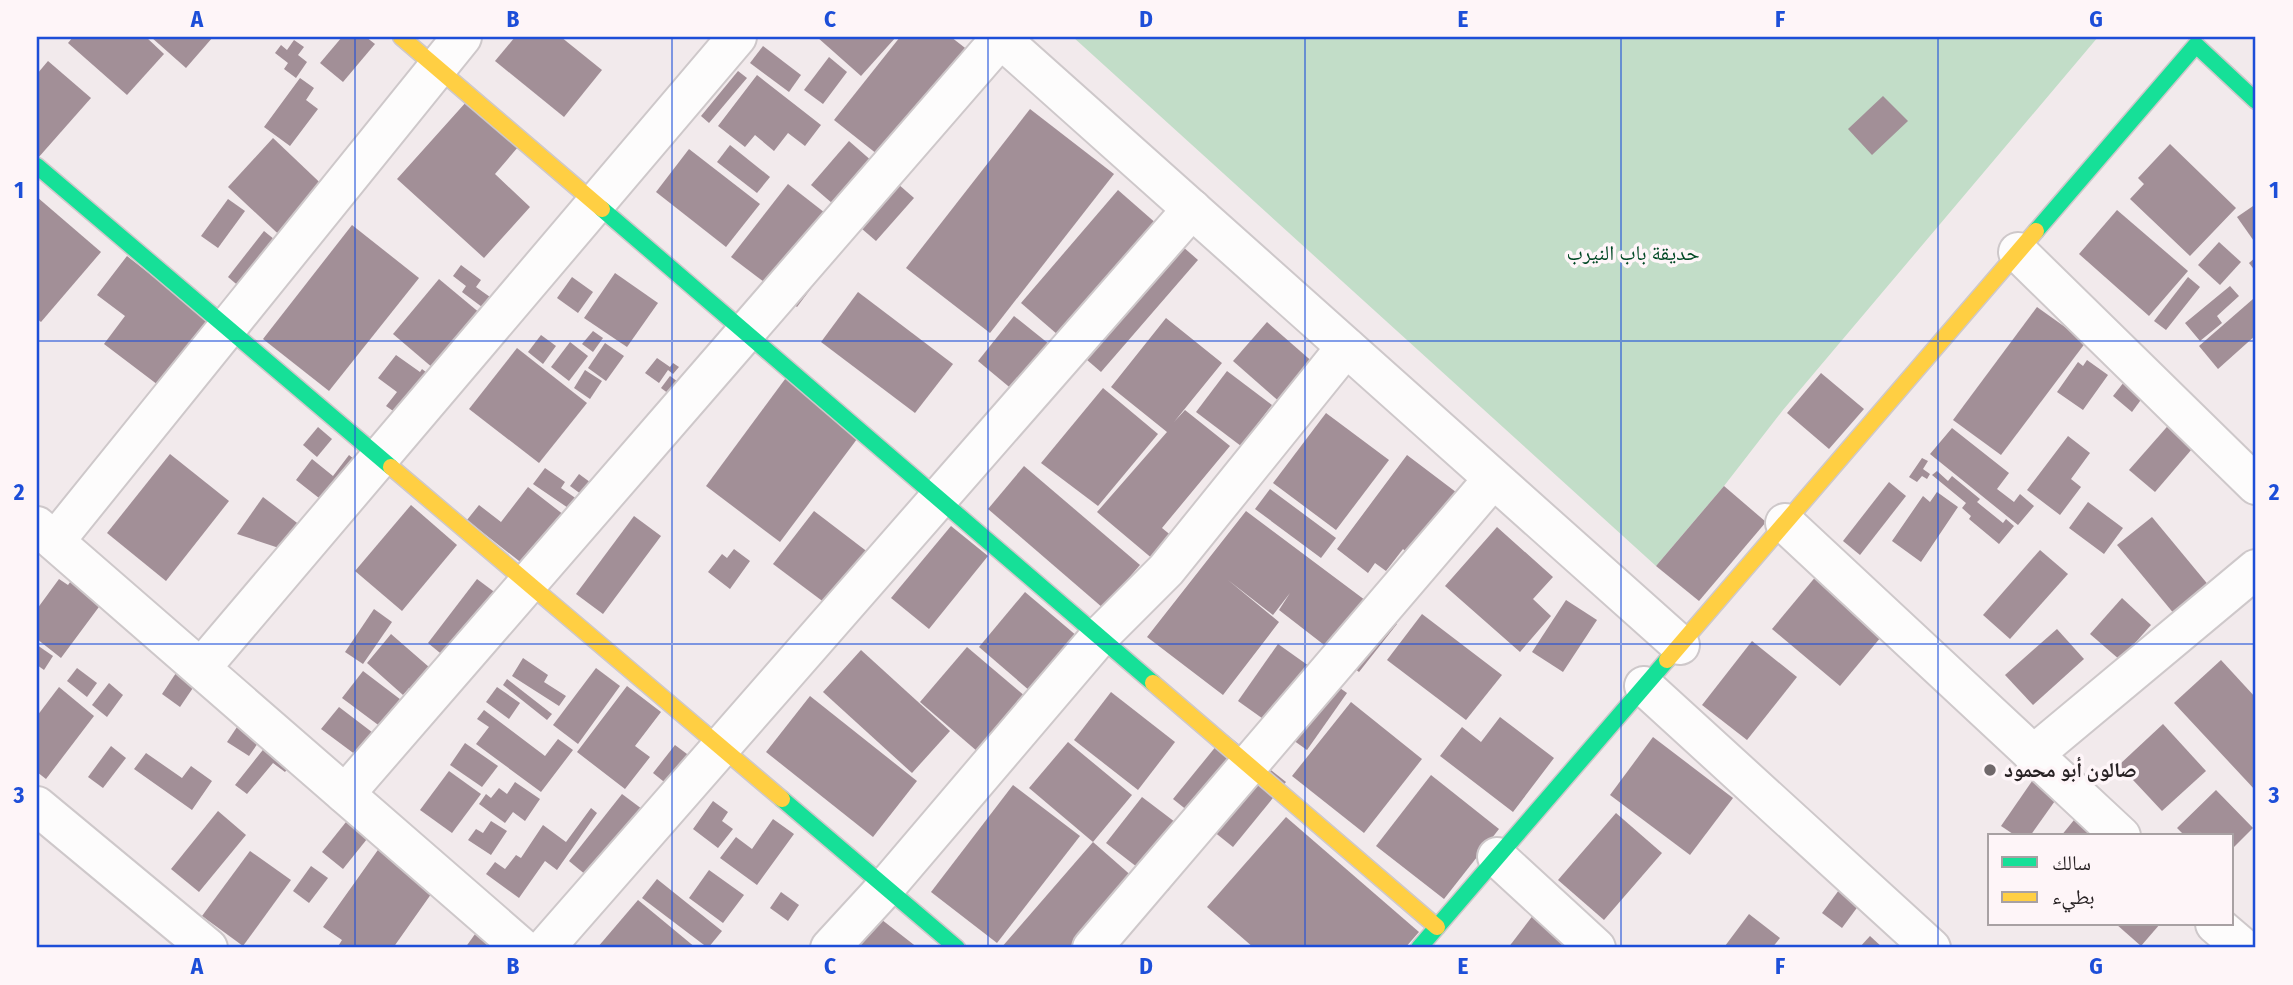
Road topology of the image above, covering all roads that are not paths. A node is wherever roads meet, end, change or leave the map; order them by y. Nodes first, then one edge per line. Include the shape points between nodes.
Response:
1 (401, 37) edge
2 (462, 37) edge
3 (737, 37) edge
4 (1000, 38) edge
5 (437, 67) junction
6 (2256, 100) edge
7 (37, 166) edge
8 (596, 204) junction
9 (1192, 209) junction
10 (2018, 252) junction
11 (227, 327) junction
12 (745, 332) junction
13 (1346, 347) junction
14 (380, 457) junction
15 (1493, 478) junction
16 (2256, 485) edge
17 (939, 499) junction
18 (1785, 523) junction
19 (46, 534) edge
20 (2256, 569) edge
21 (528, 583) junction
22 (1099, 637) junction
23 (1680, 645) junction
24 (201, 668) junction
25 (1644, 686) junction
26 (722, 748) junction
27 (2034, 755) junction
28 (1249, 765) junction
29 (345, 794) junction
30 (37, 806) edge
31 (2119, 834) edge
32 (1497, 857) junction
33 (886, 887) junction
34 (1437, 927) junction
35 (208, 948) edge
36 (522, 948) edge
37 (545, 948) edge
38 (830, 948) edge
39 (957, 948) edge
40 (1092, 948) edge
41 (1419, 948) edge
42 (1596, 948) edge
43 (1931, 948) edge

1 - 5 street
2 - 5 street
3 - 8 street
4 - 9 street
4 - 12 street
5 - 8 street
5 - 11 street
6 - 10 street via 2196,45
7 - 11 street
8 - 12 street
8 - 14 street
9 - 13 street
9 - 17 street
10 - 16 street
10 - 18 street
11 - 14 street
11 - 19 street
12 - 17 street
12 - 21 street
13 - 15 street
13 - 22 street via 1166,570
14 - 21 street
14 - 24 street
15 - 23 street
15 - 28 street
17 - 22 street
17 - 26 street
18 - 23 street
18 - 27 street
19 - 24 street
20 - 27 street
21 - 26 street
21 - 29 street
22 - 28 street
22 - 33 street
23 - 25 street
24 - 29 street
25 - 32 street
25 - 43 street
26 - 33 street
26 - 37 street
27 - 31 street
28 - 34 street
28 - 40 street
29 - 36 street
30 - 35 street
32 - 34 street
32 - 42 street
33 - 38 street
33 - 39 street
34 - 41 street

